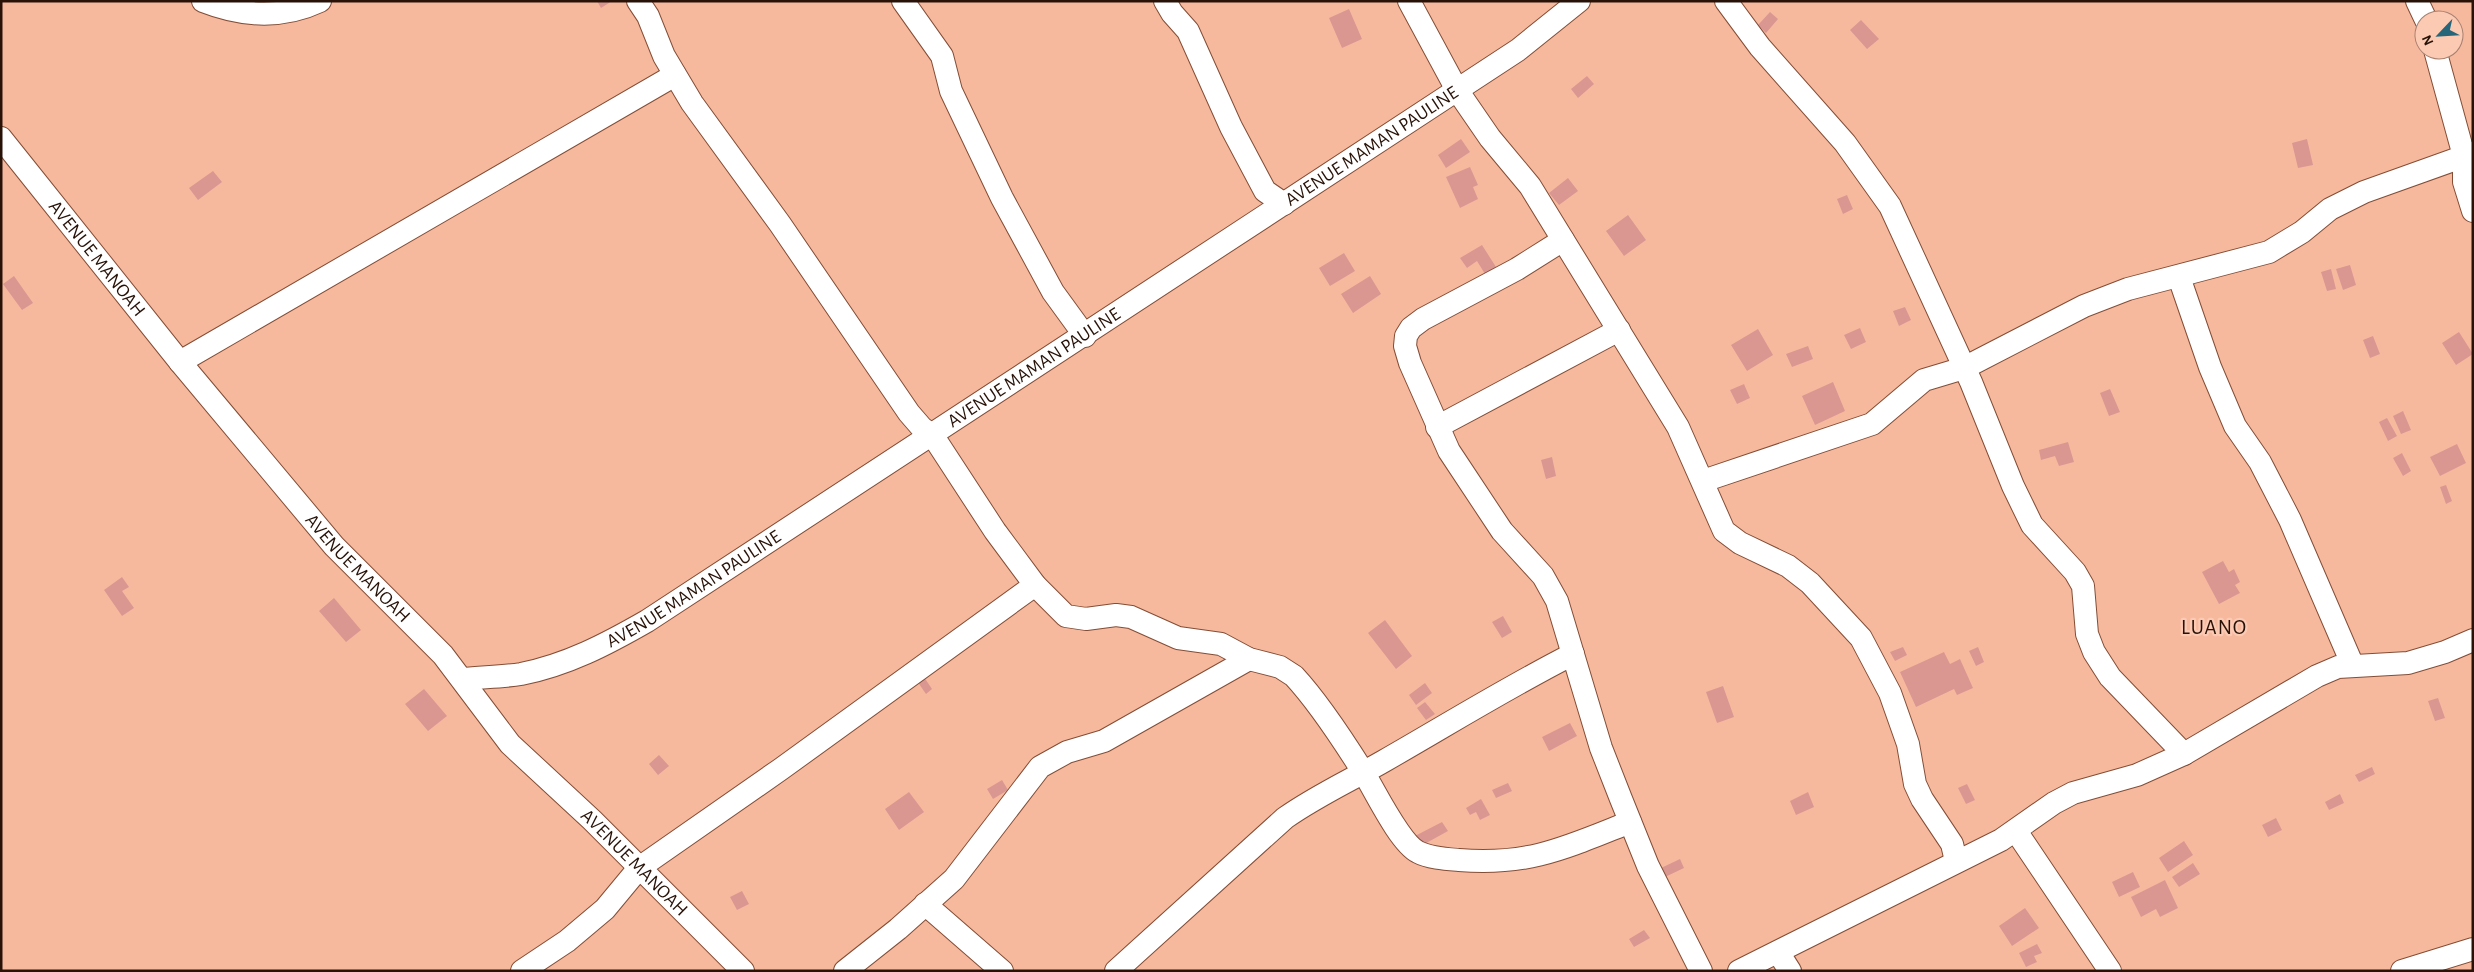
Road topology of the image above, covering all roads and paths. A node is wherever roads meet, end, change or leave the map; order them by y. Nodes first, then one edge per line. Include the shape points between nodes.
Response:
1 (203, 1) edge
2 (320, 1) edge
3 (638, 1) edge
4 (903, 1) edge
5 (1165, 1) edge
6 (1409, 1) edge
7 (1579, 1) edge
8 (1726, 1) edge
9 (2438, 60) edge
10 (675, 75) junction
11 (1457, 90) junction
12 (1, 138) edge
13 (2468, 155) edge
14 (1284, 204) junction
15 (2473, 211) edge
16 (1563, 240) junction
17 (2179, 277) junction
18 (1619, 330) junction
19 (1085, 336) junction
20 (180, 362) junction
21 (1964, 368) junction
22 (1438, 427) junction
23 (933, 436) junction
24 (1703, 481) junction
25 (1035, 585) junction
26 (2473, 640) edge
27 (1573, 654) junction
28 (1249, 659) junction
29 (2353, 666) junction
30 (463, 679) junction
31 (2184, 754) junction
32 (1364, 773) junction
33 (1630, 822) junction
34 (2016, 831) junction
35 (1956, 861) junction
36 (640, 868) junction
37 (926, 904) junction
38 (2473, 949) edge
39 (1778, 952) junction
40 (522, 971) edge
41 (743, 971) edge
42 (845, 971) edge
43 (1002, 971) edge
44 (1116, 971) edge
45 (1701, 971) edge
46 (1739, 971) edge
47 (1790, 971) edge
48 (2110, 971) edge
49 (2402, 971) edge

1 - 2 street via 248,13 275,14 297,11
3 - 10 street
4 - 19 street via 942,56 951,91 1002,198 1053,292
5 - 14 street via 1188,30 1264,191
6 - 11 street
7 - 11 street, AVENUE MAMAN PAULINE via 1518,50
8 - 21 street via 1760,47 1845,143 1890,206
9 - 13 street
10 - 20 street
10 - 23 street via 909,413
11 - 14 street, AVENUE MAMAN PAULINE
11 - 16 street via 1490,138 1530,186
12 - 20 street, AVENUE MANOAH
13 - 15 street via 2464,182
13 - 17 street via 2364,192 2330,209 2302,232 2269,252
14 - 19 street, AVENUE MAMAN PAULINE
16 - 18 street
16 - 22 street via 1411,328 1406,336 1407,354
17 - 21 street via 2128,289 2084,306
17 - 29 street via 2210,367 2235,426 2260,462 2290,520
18 - 22 street
18 - 24 street via 1678,427
19 - 23 street, AVENUE MAMAN PAULINE
20 - 30 street, AVENUE MANOAH via 334,546
21 - 24 street via 1924,380 1872,424
21 - 31 street via 2032,525 2075,572 2082,586 2087,634 2094,652 2110,677
22 - 27 street via 1449,451 1502,531 1550,586 1564,618
23 - 25 street via 995,531
23 - 30 street, AVENUE MAMAN PAULINE via 608,644 552,666 520,674
24 - 35 street via 1724,531 1740,543 1788,566 1810,583 1861,638 1890,693 1908,744 1915,784 1952,844
25 - 28 street via 1066,616 1086,619 1116,615 1131,618 1178,638 1221,644
25 - 36 street
26 - 29 street via 2408,663
27 - 32 street via 1497,694
27 - 33 street via 1601,748
28 - 32 street via 1280,667 1294,676
28 - 37 street via 1104,741 1067,752 1040,767 954,879
29 - 31 street via 2338,667 2317,676
30 - 36 street, AVENUE MANOAH via 510,744
31 - 34 street via 2137,775 2072,794
32 - 33 street via 1408,844 1418,852 1442,858 1486,862 1521,860 1558,851
32 - 44 street via 1285,818
33 - 45 street
34 - 35 street
34 - 48 street
35 - 39 street
36 - 40 street via 605,909 567,941
36 - 41 street, AVENUE MANOAH
37 - 42 street
37 - 43 street
38 - 49 street
39 - 46 street
39 - 47 street

